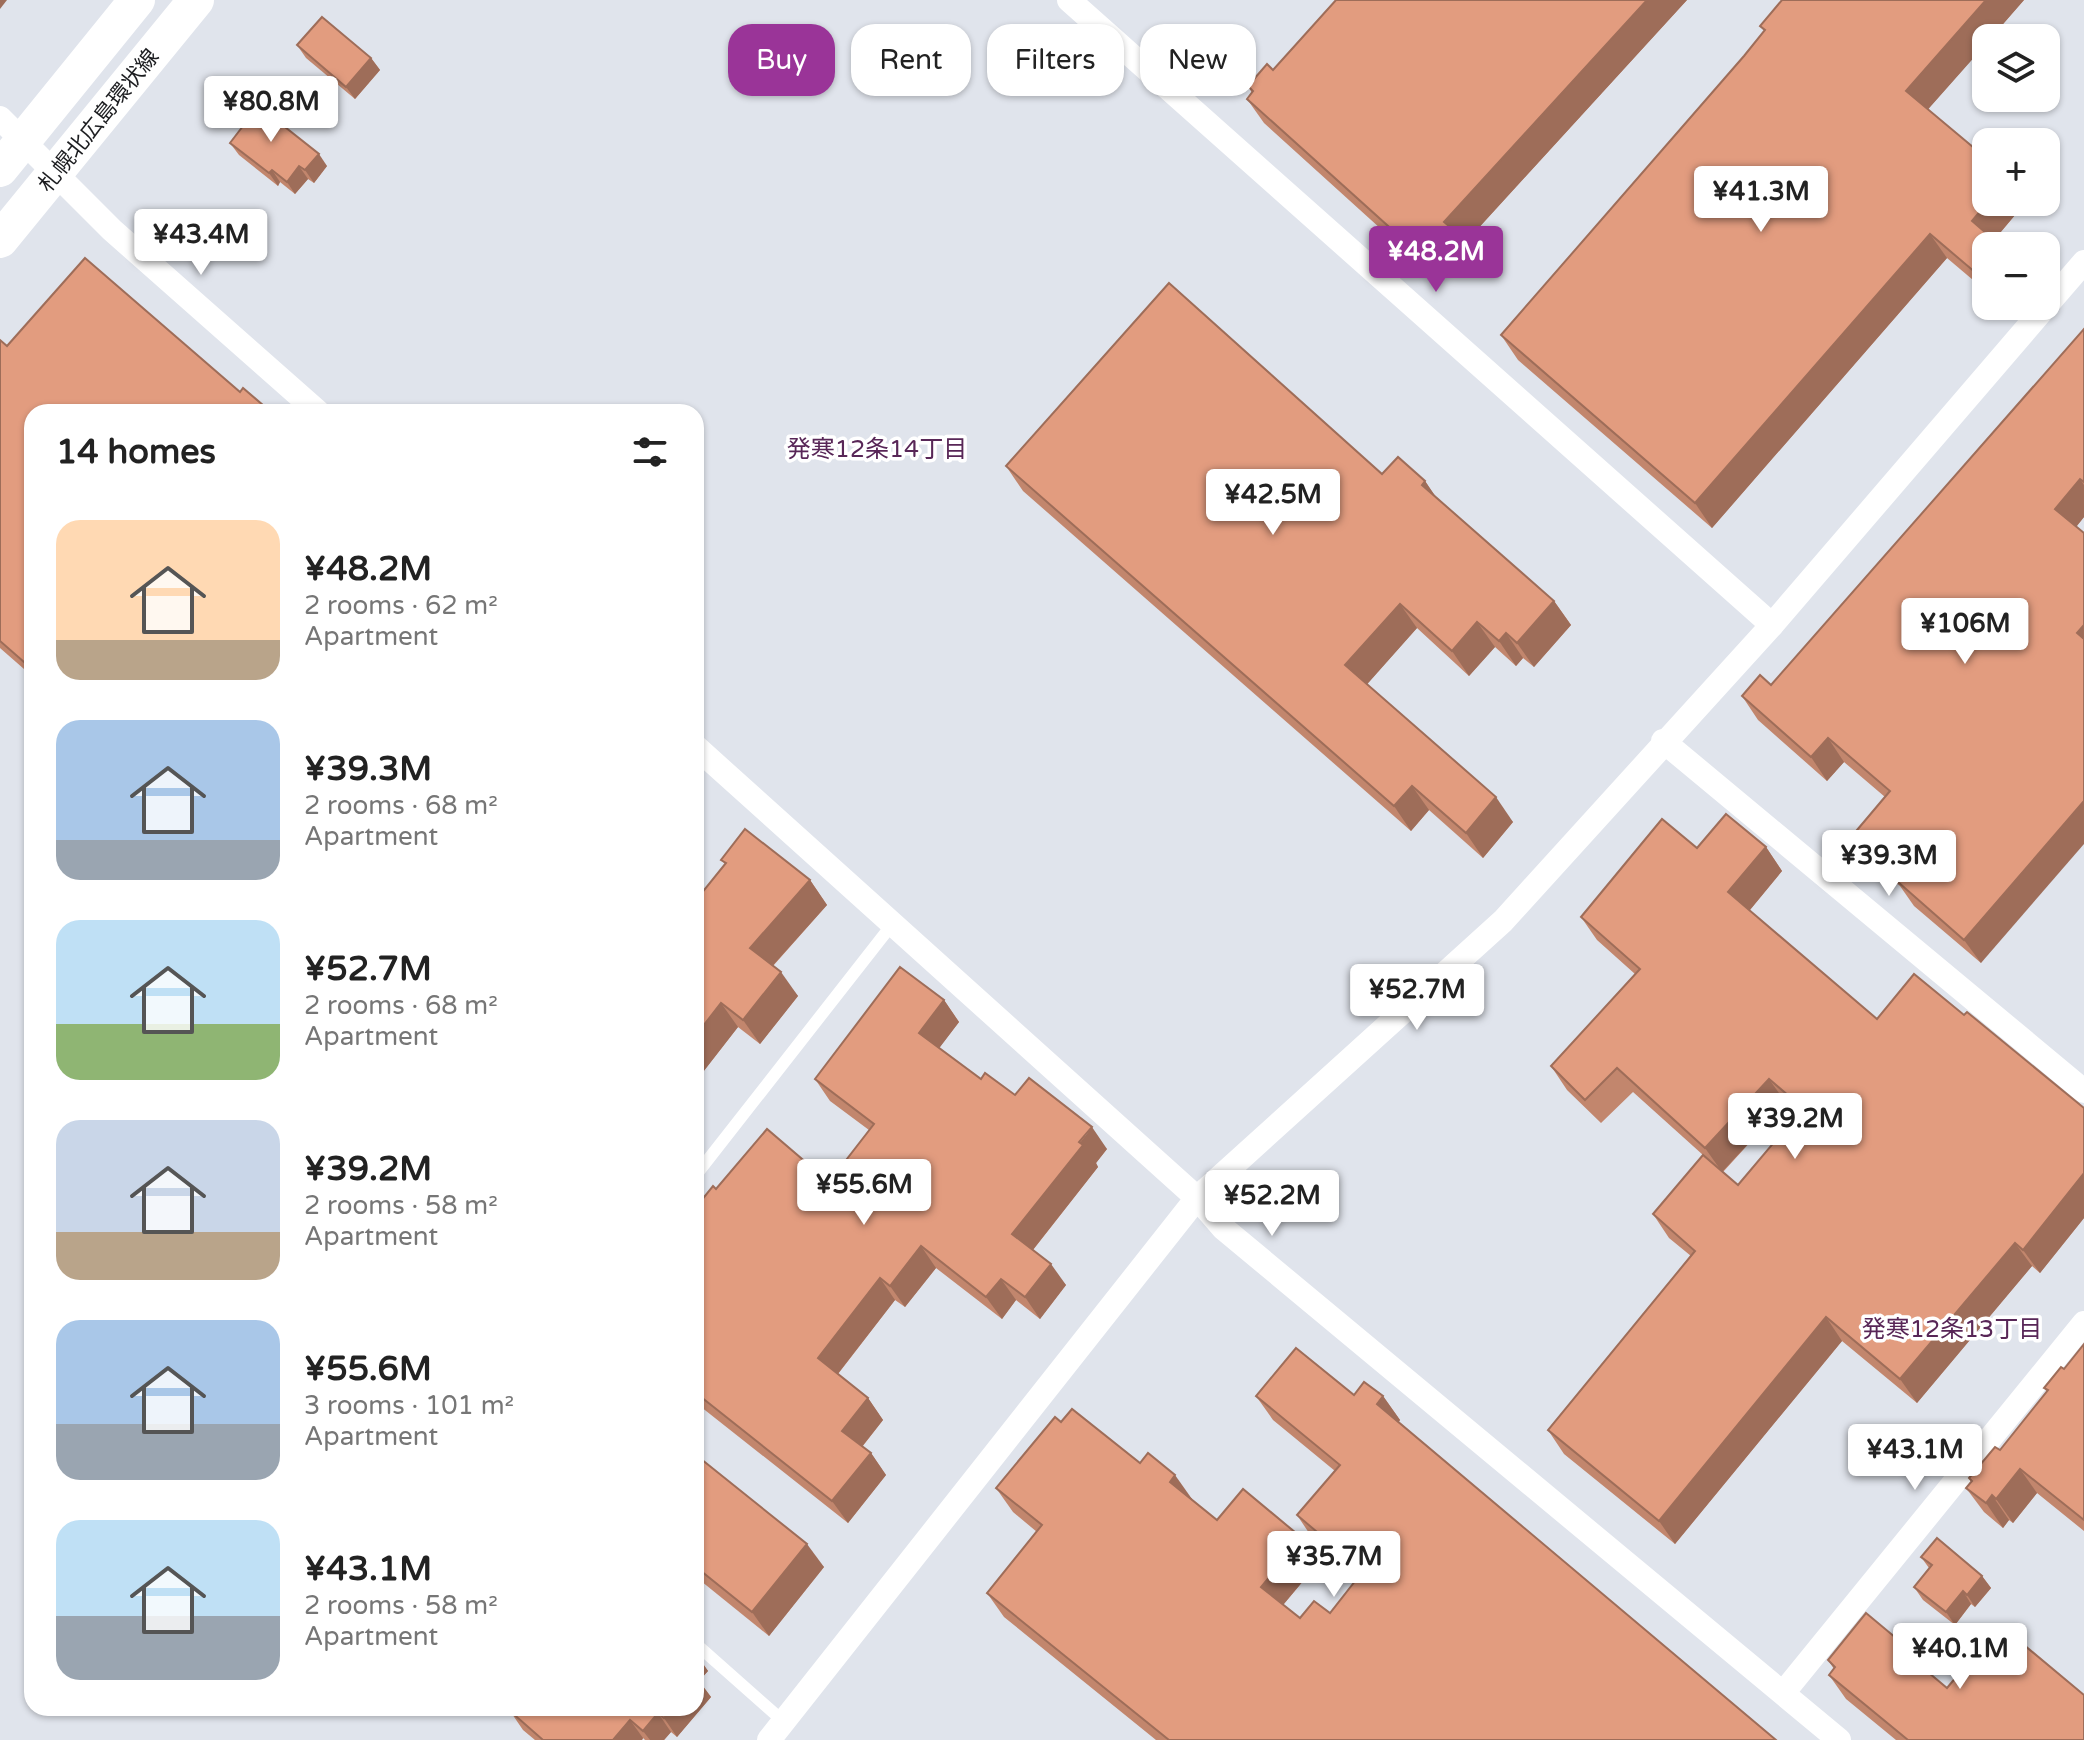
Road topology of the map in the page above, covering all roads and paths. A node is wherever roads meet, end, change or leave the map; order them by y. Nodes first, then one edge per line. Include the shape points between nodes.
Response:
1 (137, 0) edge
2 (196, 0) edge
3 (1069, 0) edge
4 (11, 129) edge
5 (0, 169) edge
6 (56, 171) junction
7 (0, 240) edge
8 (2084, 262) edge
9 (2060, 290) edge
10 (2034, 320) edge
11 (309, 404) edge
12 (1772, 625) junction
13 (1663, 741) junction
14 (704, 754) edge
15 (894, 922) junction
16 (2084, 1091) edge
17 (704, 1165) edge
18 (1197, 1198) junction
19 (2084, 1323) edge
20 (704, 1653) edge
21 (1784, 1692) junction
22 (776, 1730) edge
23 (1839, 1740) edge

1 - 4 main road, 札幌北広島環状線
2 - 6 main road, 札幌北広島環状線
3 - 12 street
4 - 5 main road, 札幌北広島環状線
4 - 6 street
6 - 7 main road, 札幌北広島環状線
6 - 11 street via 112,230
8 - 9 street
10 - 12 street
12 - 13 street
13 - 16 street
13 - 18 street via 1497,927
14 - 15 street
15 - 17 lane
15 - 18 street
18 - 21 street via 1223,1228
18 - 22 street
19 - 21 street
20 - 22 lane
21 - 23 street

